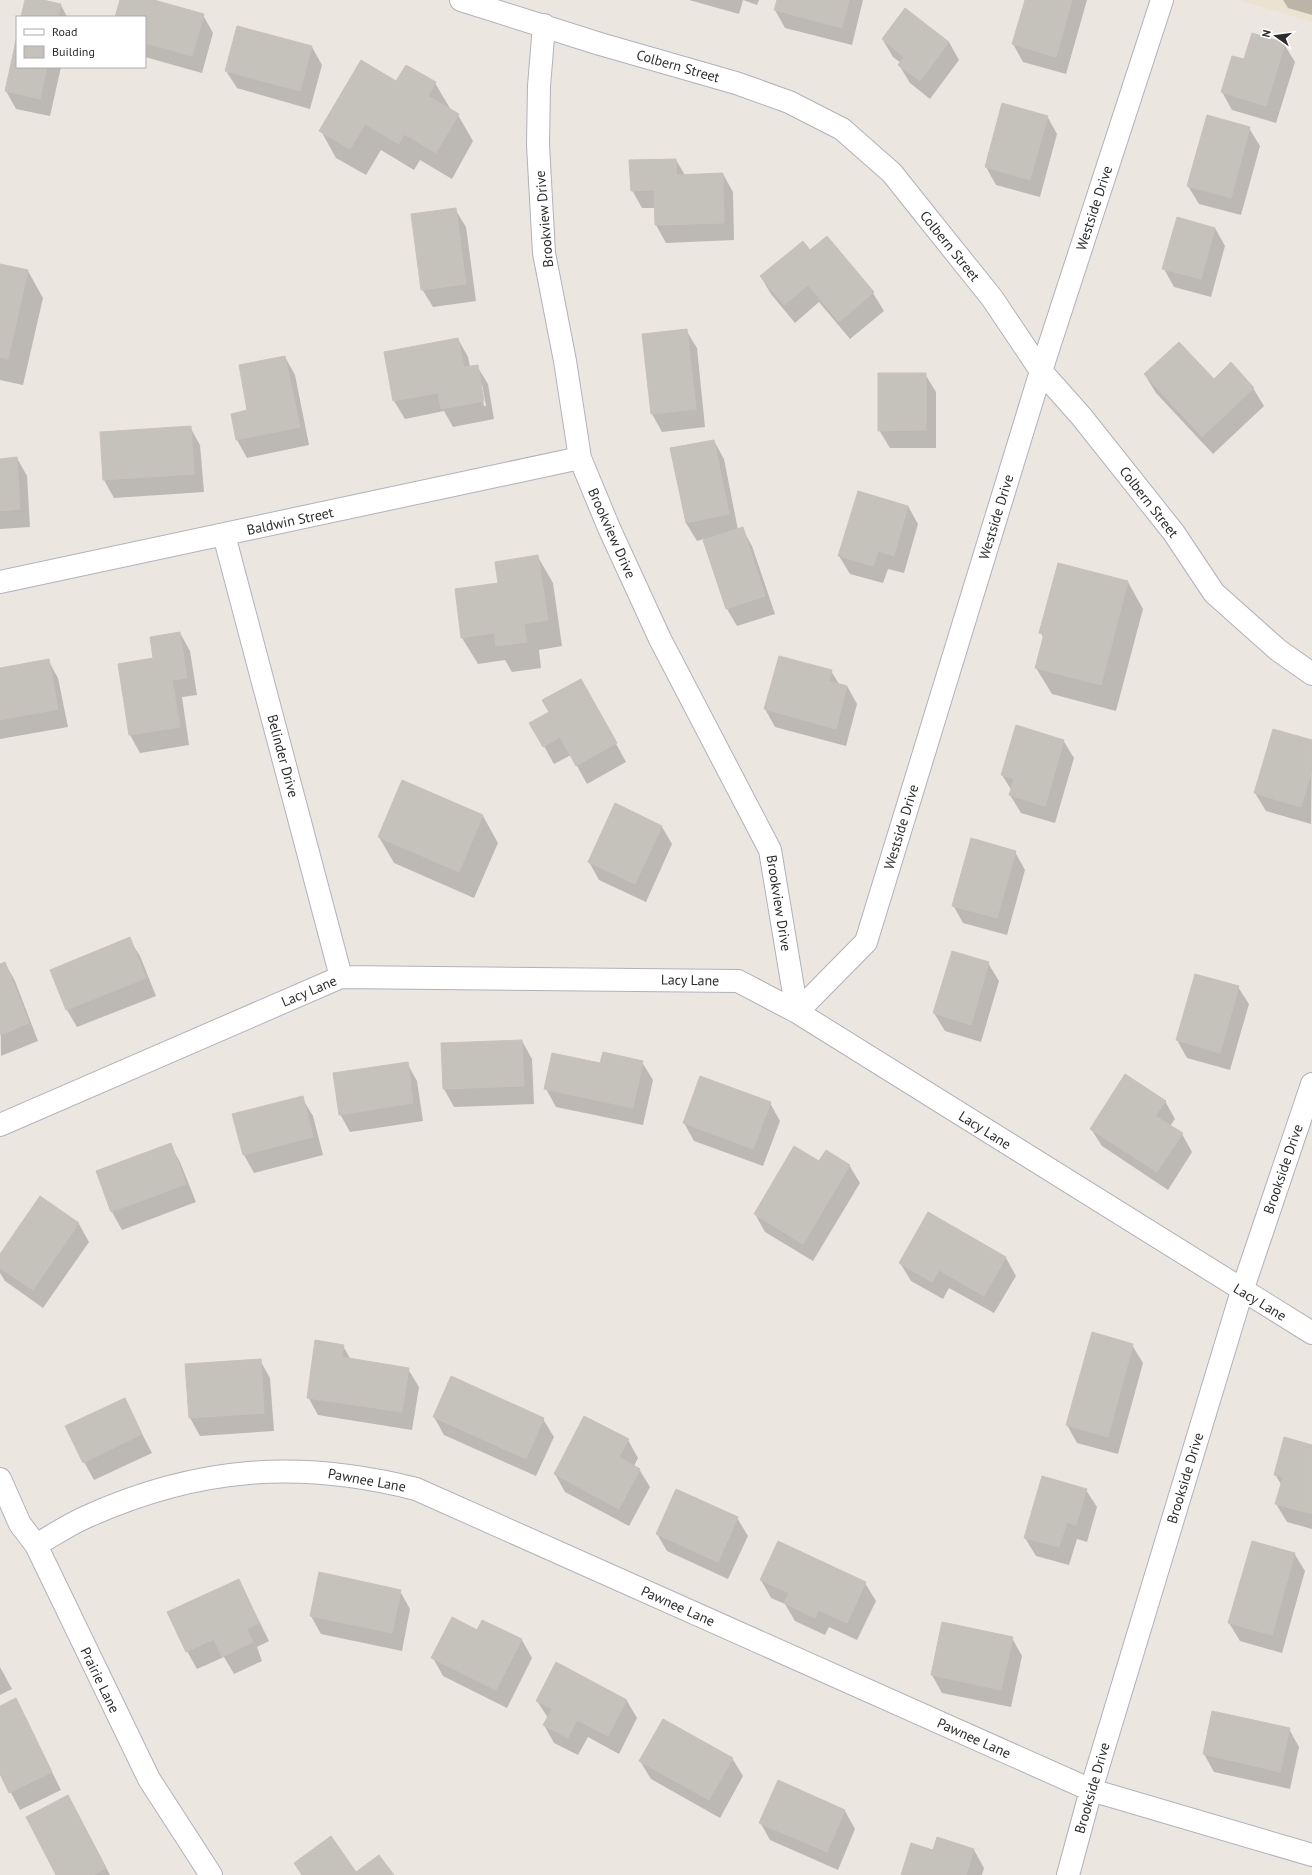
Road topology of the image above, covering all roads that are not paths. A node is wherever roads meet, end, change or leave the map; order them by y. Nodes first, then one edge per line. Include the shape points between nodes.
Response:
1 (461, 0) edge
2 (1162, 0) edge
3 (544, 25) junction
4 (1041, 371) junction
5 (580, 458) junction
6 (224, 535) junction
7 (0, 582) edge
8 (1312, 674) edge
9 (341, 976) junction
10 (796, 1012) junction
11 (1312, 1084) edge
12 (0, 1125) edge
13 (1242, 1291) junction
14 (1312, 1333) edge
15 (0, 1479) edge
16 (36, 1546) junction
17 (1091, 1790) junction
18 (1312, 1855) edge
19 (211, 1875) edge
20 (1068, 1875) edge

1 - 3 street, Colbern Street
2 - 4 street, Westside Drive
3 - 4 street, Colbern Street via 736,83 789,102 842,129 892,173 992,298
3 - 5 street, Brookview Drive via 538,145 544,253 565,361
4 - 8 street, Colbern Street via 1081,416 1174,533 1214,592 1278,650
4 - 10 street, Westside Drive via 866,942
5 - 6 street, Baldwin Street
5 - 10 street, Brookview Drive via 660,639 770,850
6 - 7 street, Baldwin Street
6 - 9 street, Belinder Drive
9 - 10 street, Lacy Lane via 738,981
9 - 12 street, Lacy Lane
10 - 13 street, Lacy Lane
11 - 13 street, Brookside Drive
13 - 14 street, Lacy Lane
13 - 17 street, Brookside Drive
15 - 16 street, Prairie Lane via 20,1524
16 - 17 street, Pawnee Lane via 85,1518 145,1494 199,1479 255,1472 320,1472 384,1481 416,1489
16 - 19 street, Prairie Lane via 149,1779
17 - 18 street, Pawnee Lane
17 - 20 street, Brookside Drive

